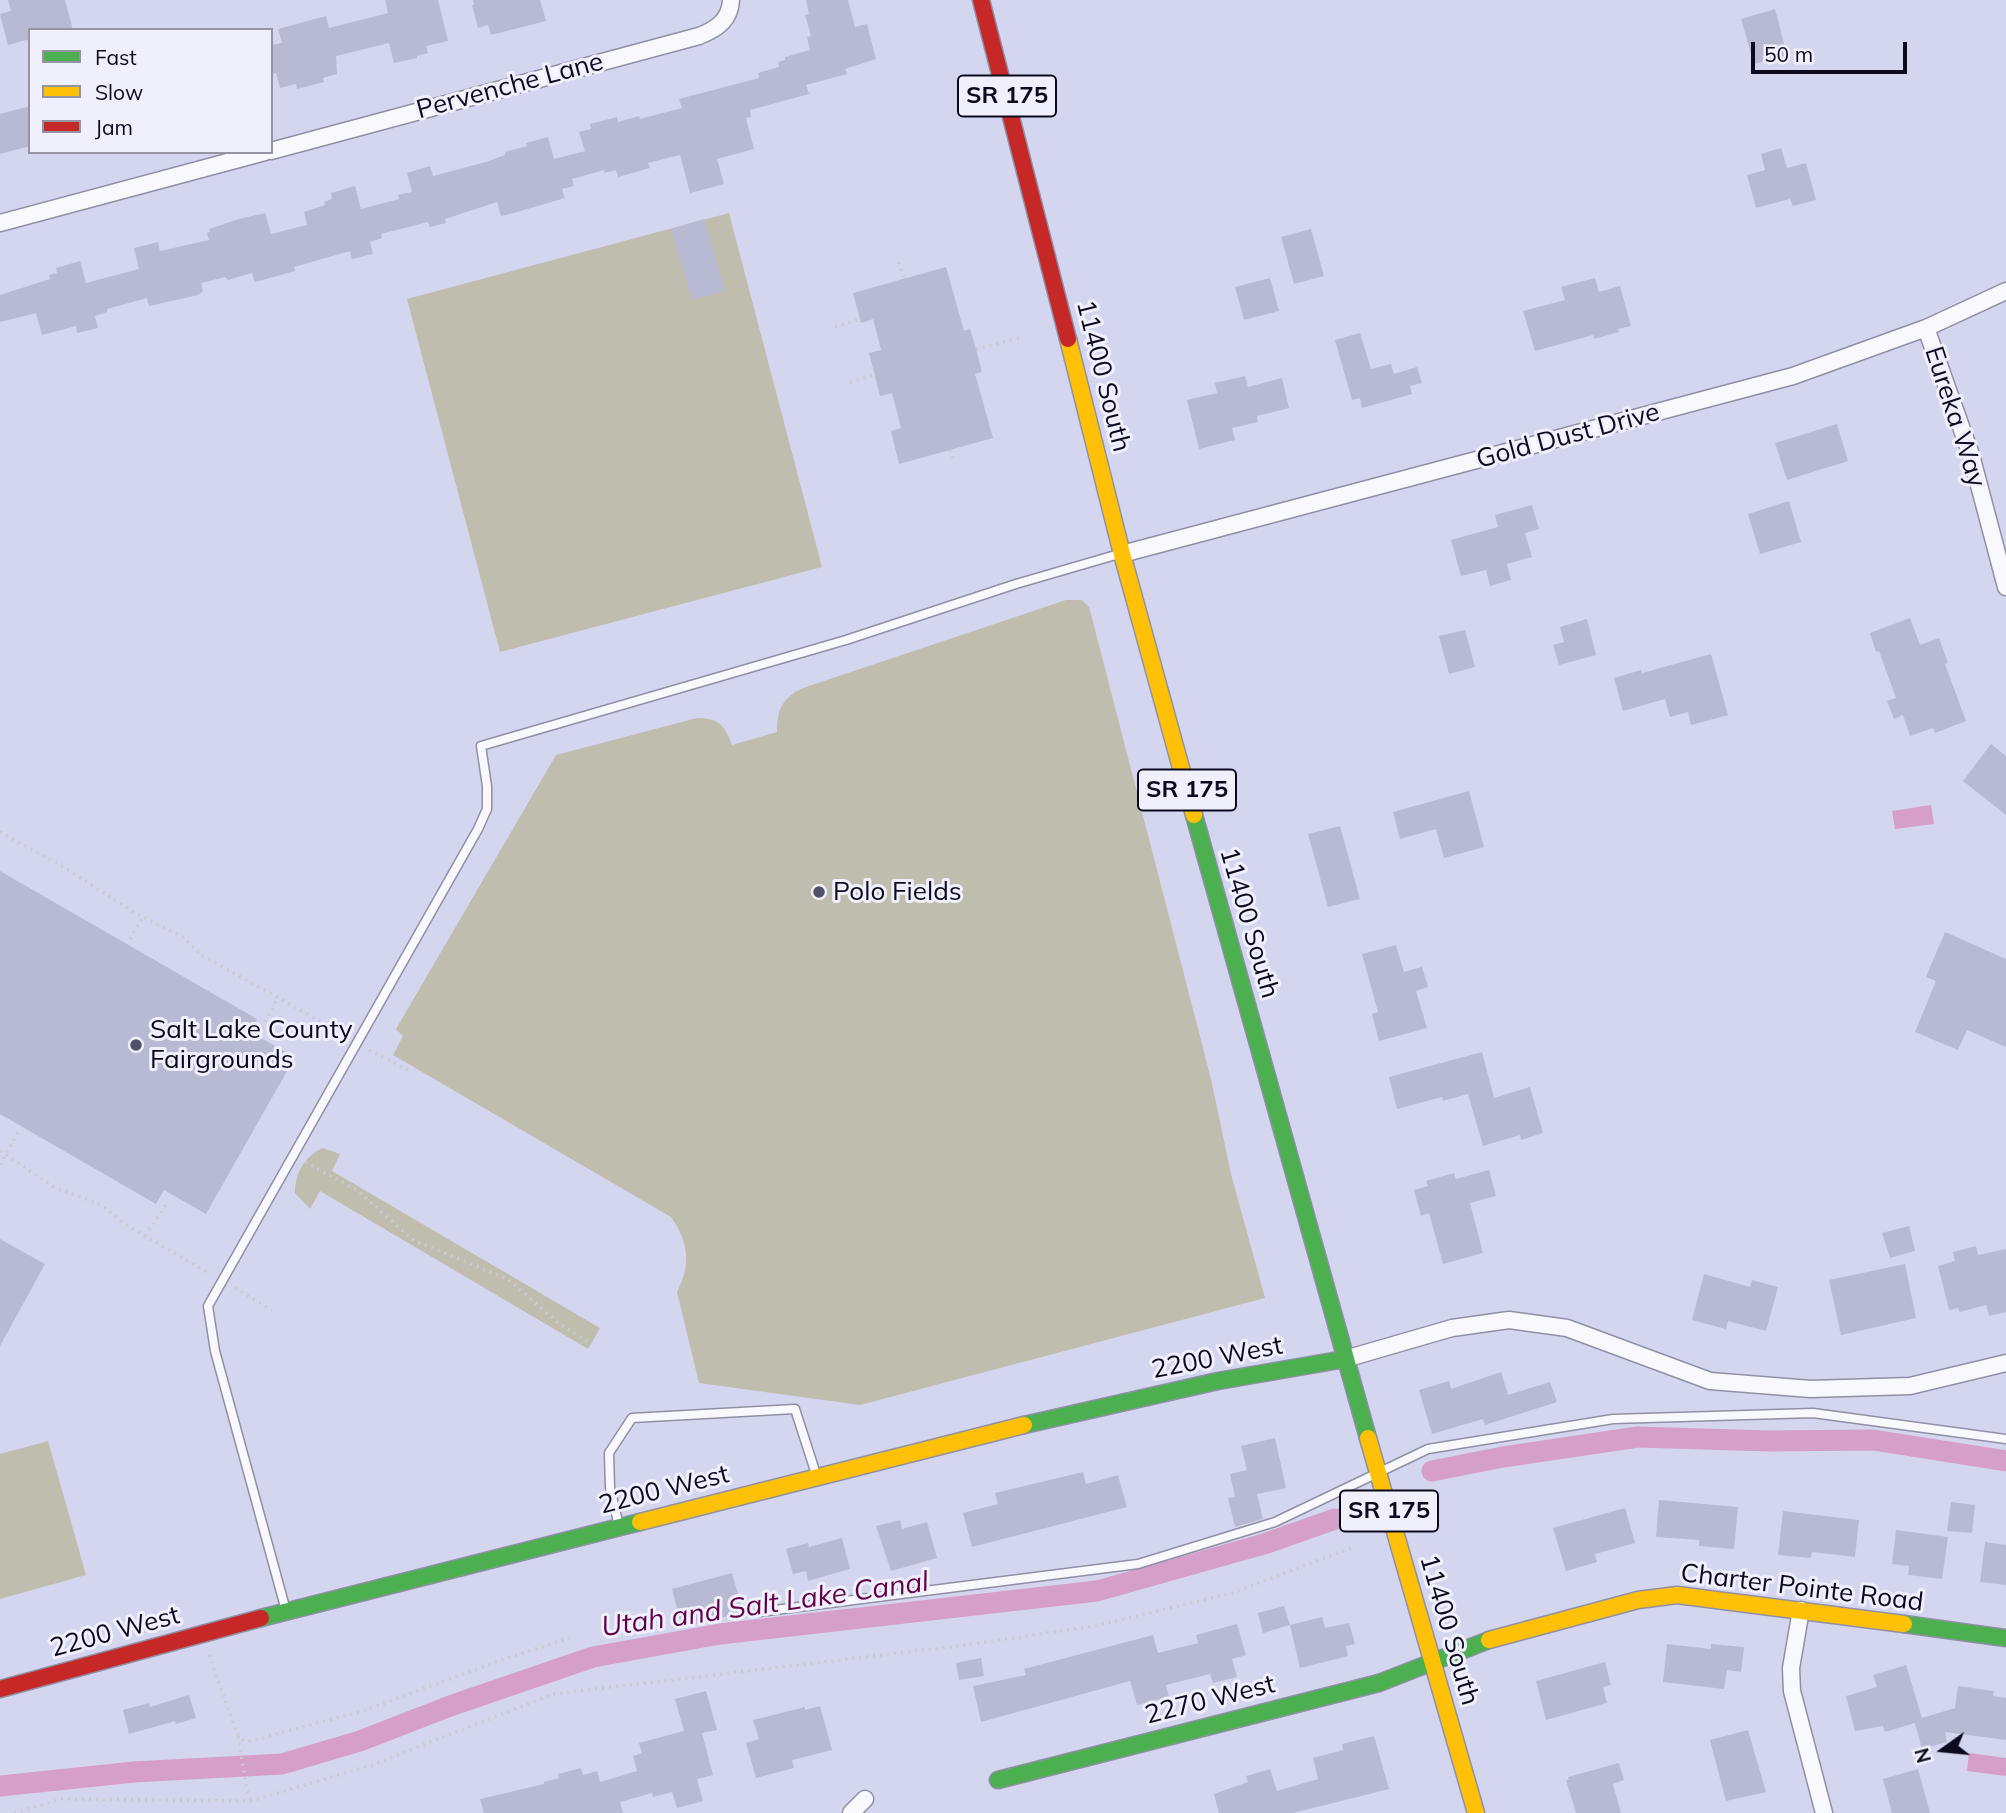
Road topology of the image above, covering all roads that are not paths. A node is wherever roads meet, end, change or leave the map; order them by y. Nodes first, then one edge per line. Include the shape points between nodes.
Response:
1 (731, 0) edge
2 (981, 0) edge
3 (273, 149) edge
4 (258, 154) edge
5 (0, 223) edge
6 (2006, 292) edge
7 (1926, 328) junction
8 (1122, 554) junction
9 (2006, 587) edge
10 (1345, 1359) junction
11 (2006, 1363) edge
12 (2006, 1439) edge
13 (1378, 1473) junction
14 (816, 1477) junction
15 (619, 1527) junction
16 (1801, 1610) junction
17 (286, 1611) junction
18 (759, 1612) dead end
19 (2006, 1638) edge
20 (1433, 1663) junction
21 (0, 1689) edge
22 (998, 1780) dead end
23 (865, 1800) dead end
24 (851, 1813) edge
25 (1476, 1813) edge
26 (1824, 1813) edge

1 - 3 street, Pervenche Lane via 726,19 699,36
2 - 8 street, 11400 South / SR 175
4 - 5 street
6 - 7 street, Gold Dust Drive
7 - 8 street, Gold Dust Drive via 1770,383
7 - 9 street, Eureka Way via 1971,455
8 - 10 street, 11400 South / SR 175
8 - 17 lane via 1004,587 834,644 481,746 487,809 478,829 208,1306 215,1351
10 - 11 street via 1452,1328 1509,1320 1567,1328 1710,1381 1811,1389 1910,1386
10 - 13 street, 11400 South / SR 175
10 - 14 street, 2200 West via 1101,1406
12 - 13 lane via 1813,1413 1613,1419 1428,1449
13 - 18 lane via 1275,1522 1138,1564
13 - 20 street, 11400 South / SR 175
14 - 15 street, 2200 West
14 - 15 lane via 795,1409 632,1418 608,1453
15 - 17 street, 2200 West
16 - 19 street, Charter Pointe Road
16 - 20 street, Charter Pointe Road via 1697,1596 1658,1597 1486,1641
16 - 26 street via 1791,1668 1792,1691
17 - 21 street, 2200 West
20 - 22 street, 2270 West via 1379,1683
20 - 25 street, 11400 South / SR 175
23 - 24 street

